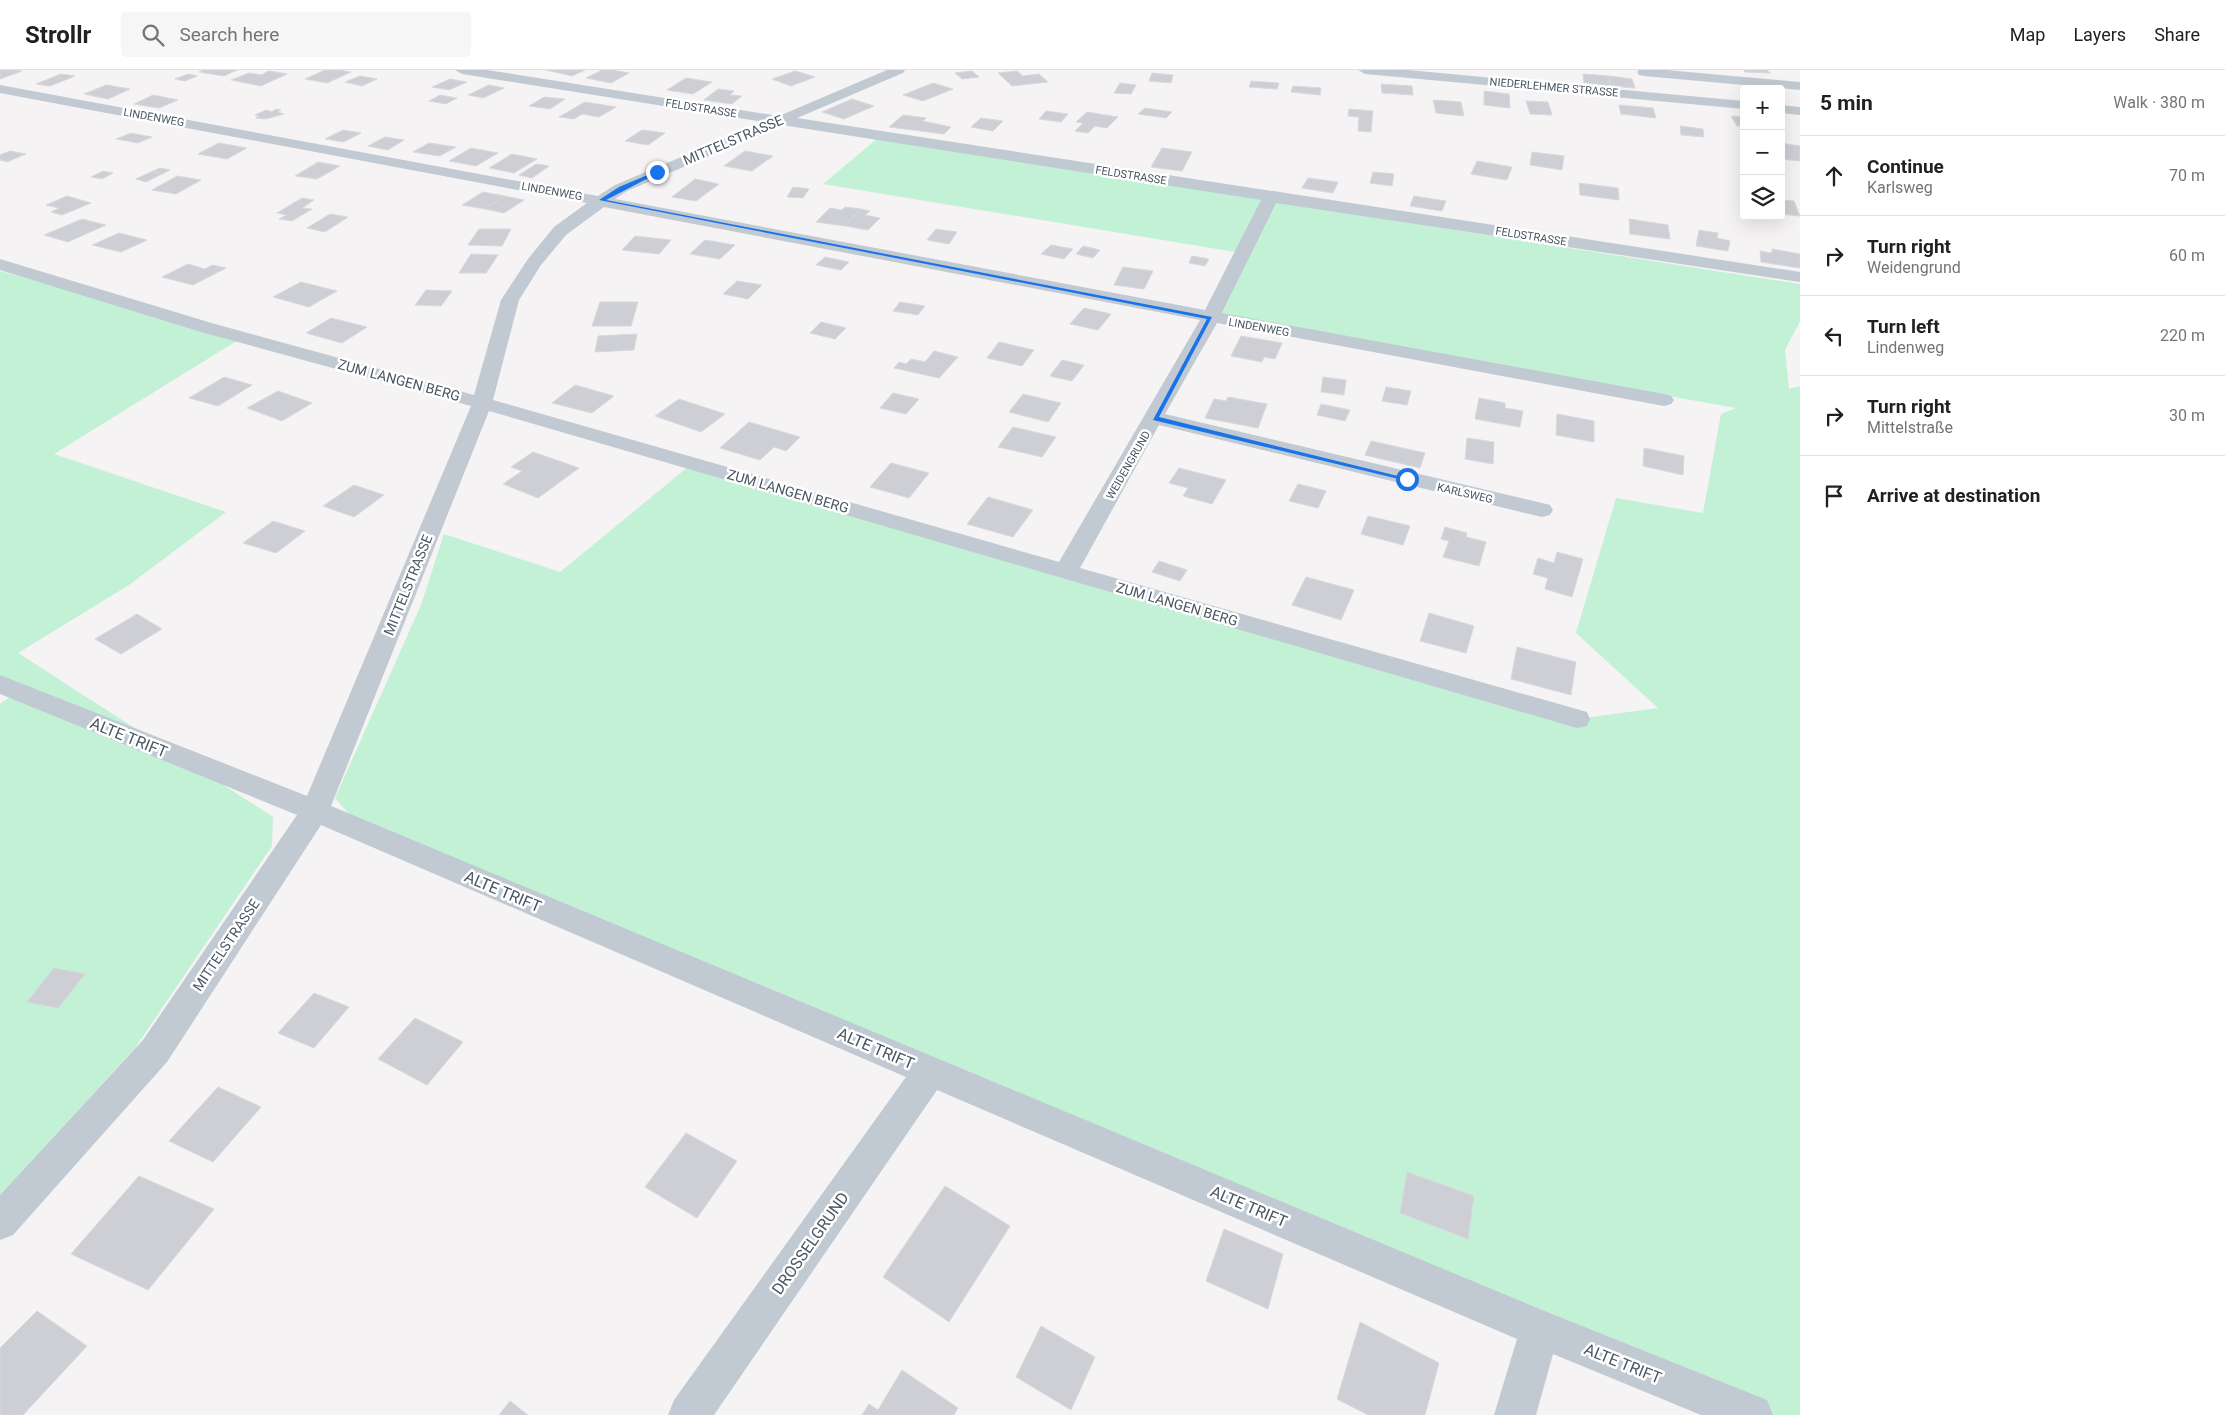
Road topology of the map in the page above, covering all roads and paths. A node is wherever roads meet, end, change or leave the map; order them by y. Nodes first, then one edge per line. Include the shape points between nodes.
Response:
1 (462, 70) edge
2 (898, 70) edge
3 (1365, 70) edge
4 (1643, 71) edge
5 (1800, 86) edge
6 (0, 89) edge
7 (1661, 97) junction
8 (1800, 97) edge
9 (1785, 102) edge
10 (1740, 105) edge
11 (1785, 109) edge
12 (1800, 111) edge
13 (781, 120) junction
14 (1271, 198) junction
15 (602, 200) junction
16 (0, 264) edge
17 (1800, 277) edge
18 (1210, 318) junction
19 (1664, 400) dead end
20 (482, 403) junction
21 (1155, 418) junction
22 (1542, 510) dead end
23 (1066, 572) junction
24 (12, 689) edge
25 (0, 709) edge
26 (1577, 719) dead end
27 (315, 811) junction
28 (930, 1071) junction
29 (0, 1222) edge
30 (1540, 1329) junction
31 (689, 1415) edge
32 (1515, 1415) edge
33 (1752, 1415) edge

1 - 13 street, FELDSTRASSE
2 - 13 street, MITTELSTRASSE
3 - 7 street, NIEDERLEHMER STRASSE
4 - 5 street
4 - 7 street
6 - 15 street, LINDENWEG
7 - 10 street, NIEDERLEHMER STRASSE
8 - 9 street
11 - 12 street
13 - 14 street, FELDSTRASSE
13 - 15 street, MITTELSTRASSE via 621,188
14 - 17 street, FELDSTRASSE
14 - 18 street, WEIDENGRUND
15 - 18 street, LINDENWEG
15 - 20 street, MITTELSTRASSE via 560,231 510,300
16 - 20 street, ZUM LANGEN BERG via 208,328
18 - 19 street, LINDENWEG
18 - 21 street, WEIDENGRUND
20 - 23 street, ZUM LANGEN BERG
20 - 27 street, MITTELSTRASSE
21 - 22 street, KARLSWEG
21 - 23 street, WEIDENGRUND
23 - 26 street, ZUM LANGEN BERG
24 - 25 street
24 - 27 street, ALTE TRIFT
27 - 28 street, ALTE TRIFT
27 - 29 street, MITTELSTRASSE via 155,1051
28 - 30 street, ALTE TRIFT
28 - 31 street, DROSSELGRUND
30 - 32 street
30 - 33 street, ALTE TRIFT

